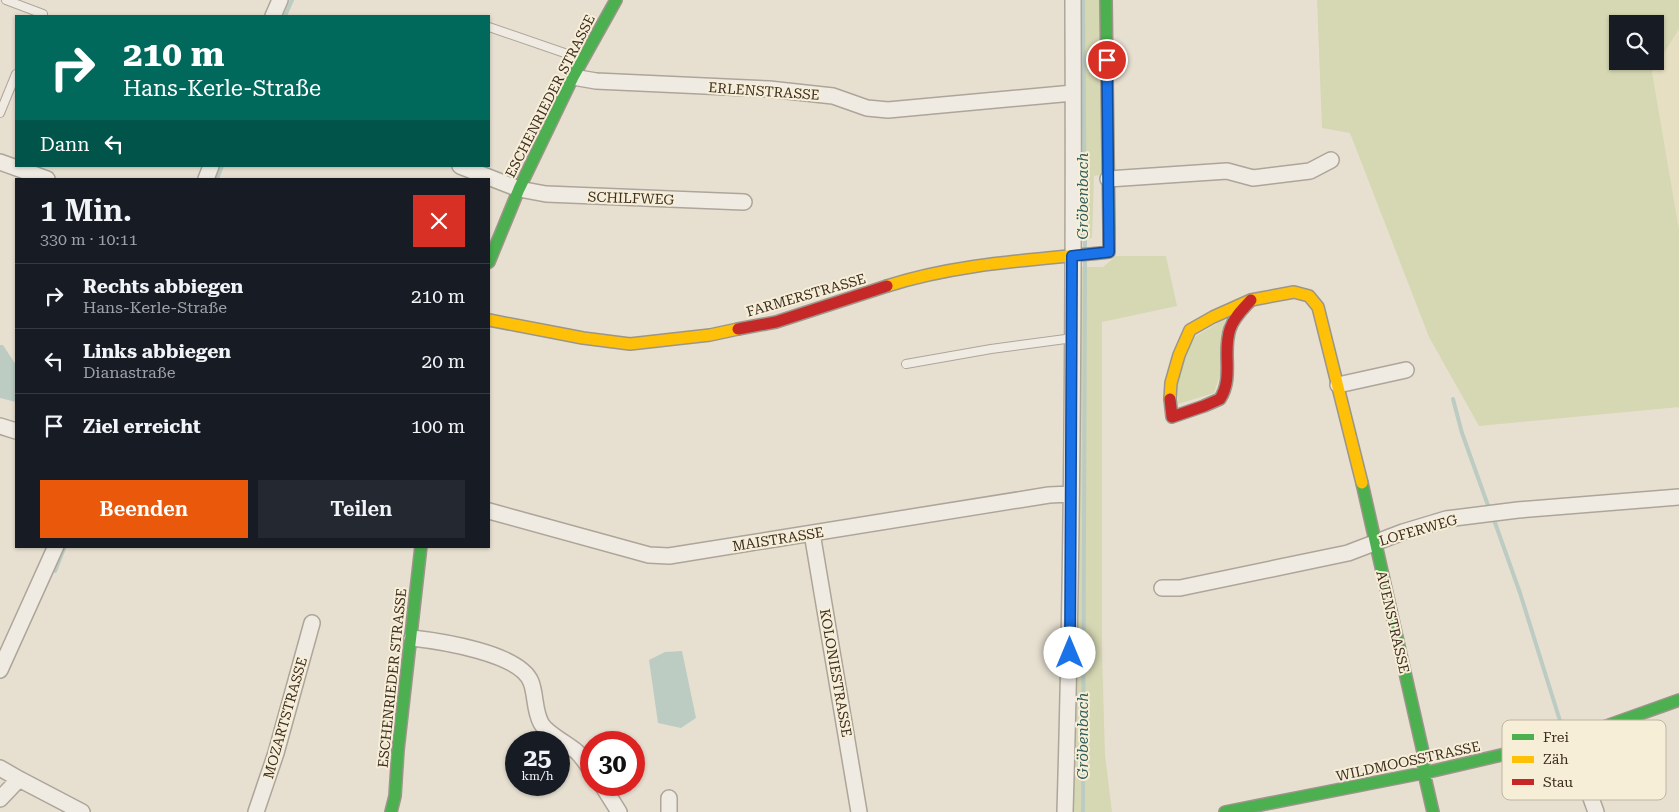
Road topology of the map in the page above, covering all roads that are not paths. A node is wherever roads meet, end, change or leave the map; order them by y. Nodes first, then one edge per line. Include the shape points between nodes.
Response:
1 (6, 0) edge
2 (280, 0) edge
3 (616, 0) edge
4 (1073, 0) edge
5 (1106, 0) edge
6 (43, 14) dead end
7 (273, 15) edge
8 (490, 27) edge
9 (584, 60) junction
10 (15, 76) edge
11 (573, 78) junction
12 (1073, 93) junction
13 (0, 114) edge
14 (1331, 160) dead end
15 (0, 162) edge
16 (462, 167) edge
17 (44, 178) edge
18 (490, 178) edge
19 (490, 178) edge
20 (1108, 179) junction
21 (519, 190) junction
22 (744, 202) dead end
23 (1076, 255) junction
24 (490, 260) edge
25 (1251, 300) junction
26 (490, 320) edge
27 (1073, 338) junction
28 (906, 364) dead end
29 (1406, 370) dead end
30 (1338, 385) junction
31 (0, 426) edge
32 (15, 431) edge
33 (1070, 494) junction
34 (1679, 497) edge
35 (490, 511) edge
36 (812, 533) junction
37 (1375, 543) junction
38 (55, 548) edge
39 (421, 548) edge
40 (1162, 588) dead end
41 (312, 623) dead end
42 (412, 638) junction
43 (0, 670) edge
44 (1679, 700) edge
45 (1623, 720) edge
46 (580, 756) edge
47 (1502, 756) edge
48 (0, 768) edge
49 (1424, 773) junction
50 (19, 779) junction
51 (609, 796) edge
52 (0, 799) edge
53 (1592, 800) edge
54 (82, 812) edge
55 (256, 812) edge
56 (391, 812) edge
57 (619, 812) edge
58 (860, 812) edge
59 (1065, 812) edge
60 (1225, 812) edge
61 (1433, 812) edge
62 (1596, 812) edge

1 - 6 lane
2 - 7 street
3 - 9 street, ESCHENRIEDER STRASSE
4 - 12 street
5 - 20 street
8 - 9 lane
9 - 11 street, ESCHENRIEDER STRASSE
10 - 13 lane
11 - 12 street, ERLENSTRASSE via 768,88 833,96 867,108 888,110
11 - 21 street, ESCHENRIEDER STRASSE
12 - 23 street
14 - 20 street via 1310,171 1253,178 1228,171
15 - 17 street
16 - 18 street, SCHILFWEG
19 - 21 street, SCHILFWEG
20 - 23 street, FARMERSTRASSE via 1109,252
21 - 22 street, SCHILFWEG via 546,194
21 - 24 street, ESCHENRIEDER STRASSE
23 - 26 street, FARMERSTRASSE via 915,277 776,322 702,336 630,344
23 - 27 street
25 - 25 street, AUENSTRASSE via 1190,330 1172,383 1172,417 1219,400 1227,388 1229,329 1237,314
25 - 30 street, AUENSTRASSE via 1294,292 1309,296 1318,307
27 - 28 lane
27 - 33 street
29 - 30 street
30 - 37 street, AUENSTRASSE
31 - 32 street
33 - 36 street, MAISTRASSE
33 - 59 street
34 - 37 street, LOFERWEG via 1446,519
35 - 36 street, MAISTRASSE via 649,555 669,556
36 - 58 street, KOLONIESTRASSE
37 - 40 street, LOFERWEG via 1348,553 1180,588
37 - 49 street, AUENSTRASSE via 1423,752
38 - 43 street
39 - 42 street, ESCHENRIEDER STRASSE
41 - 55 street, MOZARTSTRASSE via 276,754
42 - 46 street via 480,651 518,667 531,681 542,725
42 - 56 street, ESCHENRIEDER STRASSE
44 - 45 street, WILDMOOSSTRASSE
47 - 49 street, WILDMOOSSTRASSE
48 - 50 street
49 - 60 street, WILDMOOSSTRASSE
49 - 61 street, AUENSTRASSE
50 - 52 street
50 - 54 street
51 - 57 street
53 - 62 street

